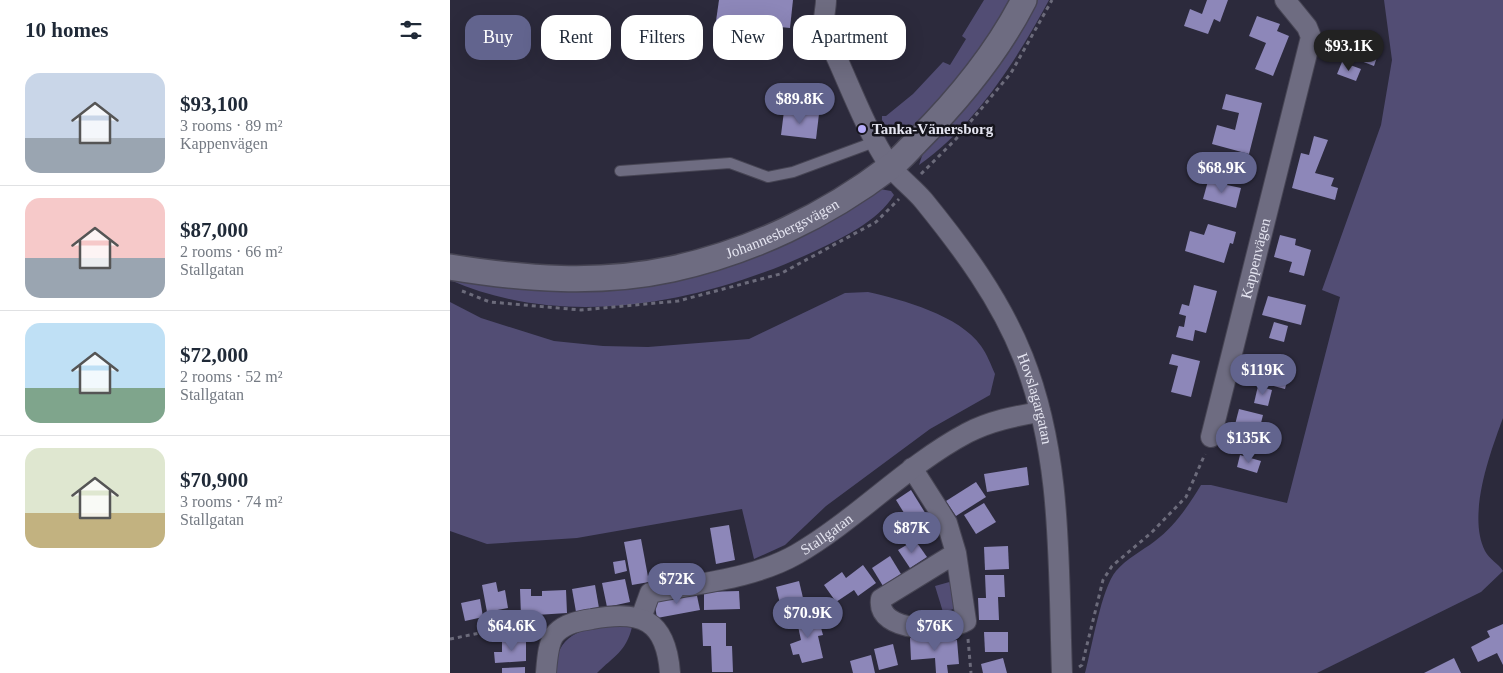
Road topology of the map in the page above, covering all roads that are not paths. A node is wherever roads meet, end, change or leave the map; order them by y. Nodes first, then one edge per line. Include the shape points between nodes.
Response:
1 (826, 0) edge
2 (1024, 0) edge
3 (1286, 0) edge
4 (877, 141) junction
5 (891, 167) junction
6 (620, 171) dead end
7 (450, 267) edge
8 (1040, 412) junction
9 (1211, 437) road end
10 (912, 468) junction
11 (956, 553) junction
12 (641, 618) junction
13 (1069, 671) edge
14 (546, 673) edge
15 (670, 673) edge

1 - 4 street, Hovslagargatan via 824,27
2 - 5 street, Johannesbergsvägen via 1010,28 957,99
3 - 9 street, Kappenvägen via 1311,37
4 - 5 street, Hovslagargatan
4 - 6 lane via 793,172 768,177 730,163
5 - 7 street, Johannesbergsvägen via 826,210 792,227 722,255 671,269 597,278 552,278 504,276
5 - 8 street, Hovslagargatan via 928,206 983,280 1003,313 1023,358
8 - 10 street, Stallgatan via 993,422 967,433
8 - 13 street, Hovslagargatan via 1056,502
10 - 11 street via 947,523
10 - 12 street, Stallgatan via 815,543 788,558 773,566 726,579 650,593
11 - 11 street via 966,621 959,625 921,627 901,626 889,619 880,604 881,599
12 - 14 street via 623,616 572,623 555,633
12 - 15 street via 657,631 664,643

